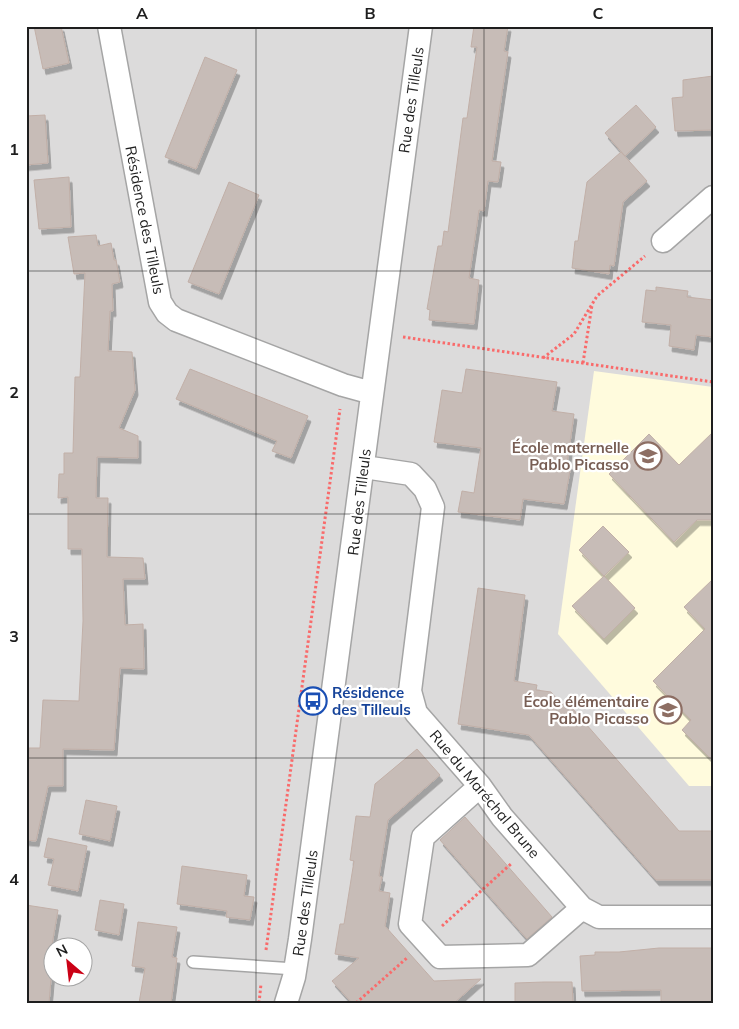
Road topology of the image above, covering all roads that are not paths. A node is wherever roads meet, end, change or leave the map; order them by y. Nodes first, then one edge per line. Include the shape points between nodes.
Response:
1 (109, 26) edge
2 (421, 26) edge
3 (713, 197) edge
4 (663, 241) road end
5 (372, 393) junction
6 (364, 467) junction
7 (480, 786) junction
8 (582, 908) junction
9 (713, 916) edge
10 (193, 962) dead end
11 (294, 973) junction
12 (286, 1003) edge
13 (299, 1003) edge

1 - 5 street, Résidence des Tilleuls via 160,302 167,313 176,320 343,385
2 - 5 street, Rue des Tilleuls
3 - 4 street
5 - 6 street, Rue des Tilleuls
6 - 7 street, Rue du Maréchal Brune via 411,474 425,489 433,507 410,691 416,713
6 - 11 street, Rue des Tilleuls
7 - 8 street, Rue du Maréchal Brune via 502,817
7 - 8 street via 423,837 410,924 440,957 528,955
8 - 9 street, Rue du Maréchal Brune via 599,917
10 - 11 lane via 264,965
11 - 12 street, Rue des Tilleuls
11 - 13 street, Rue des Tilleuls

